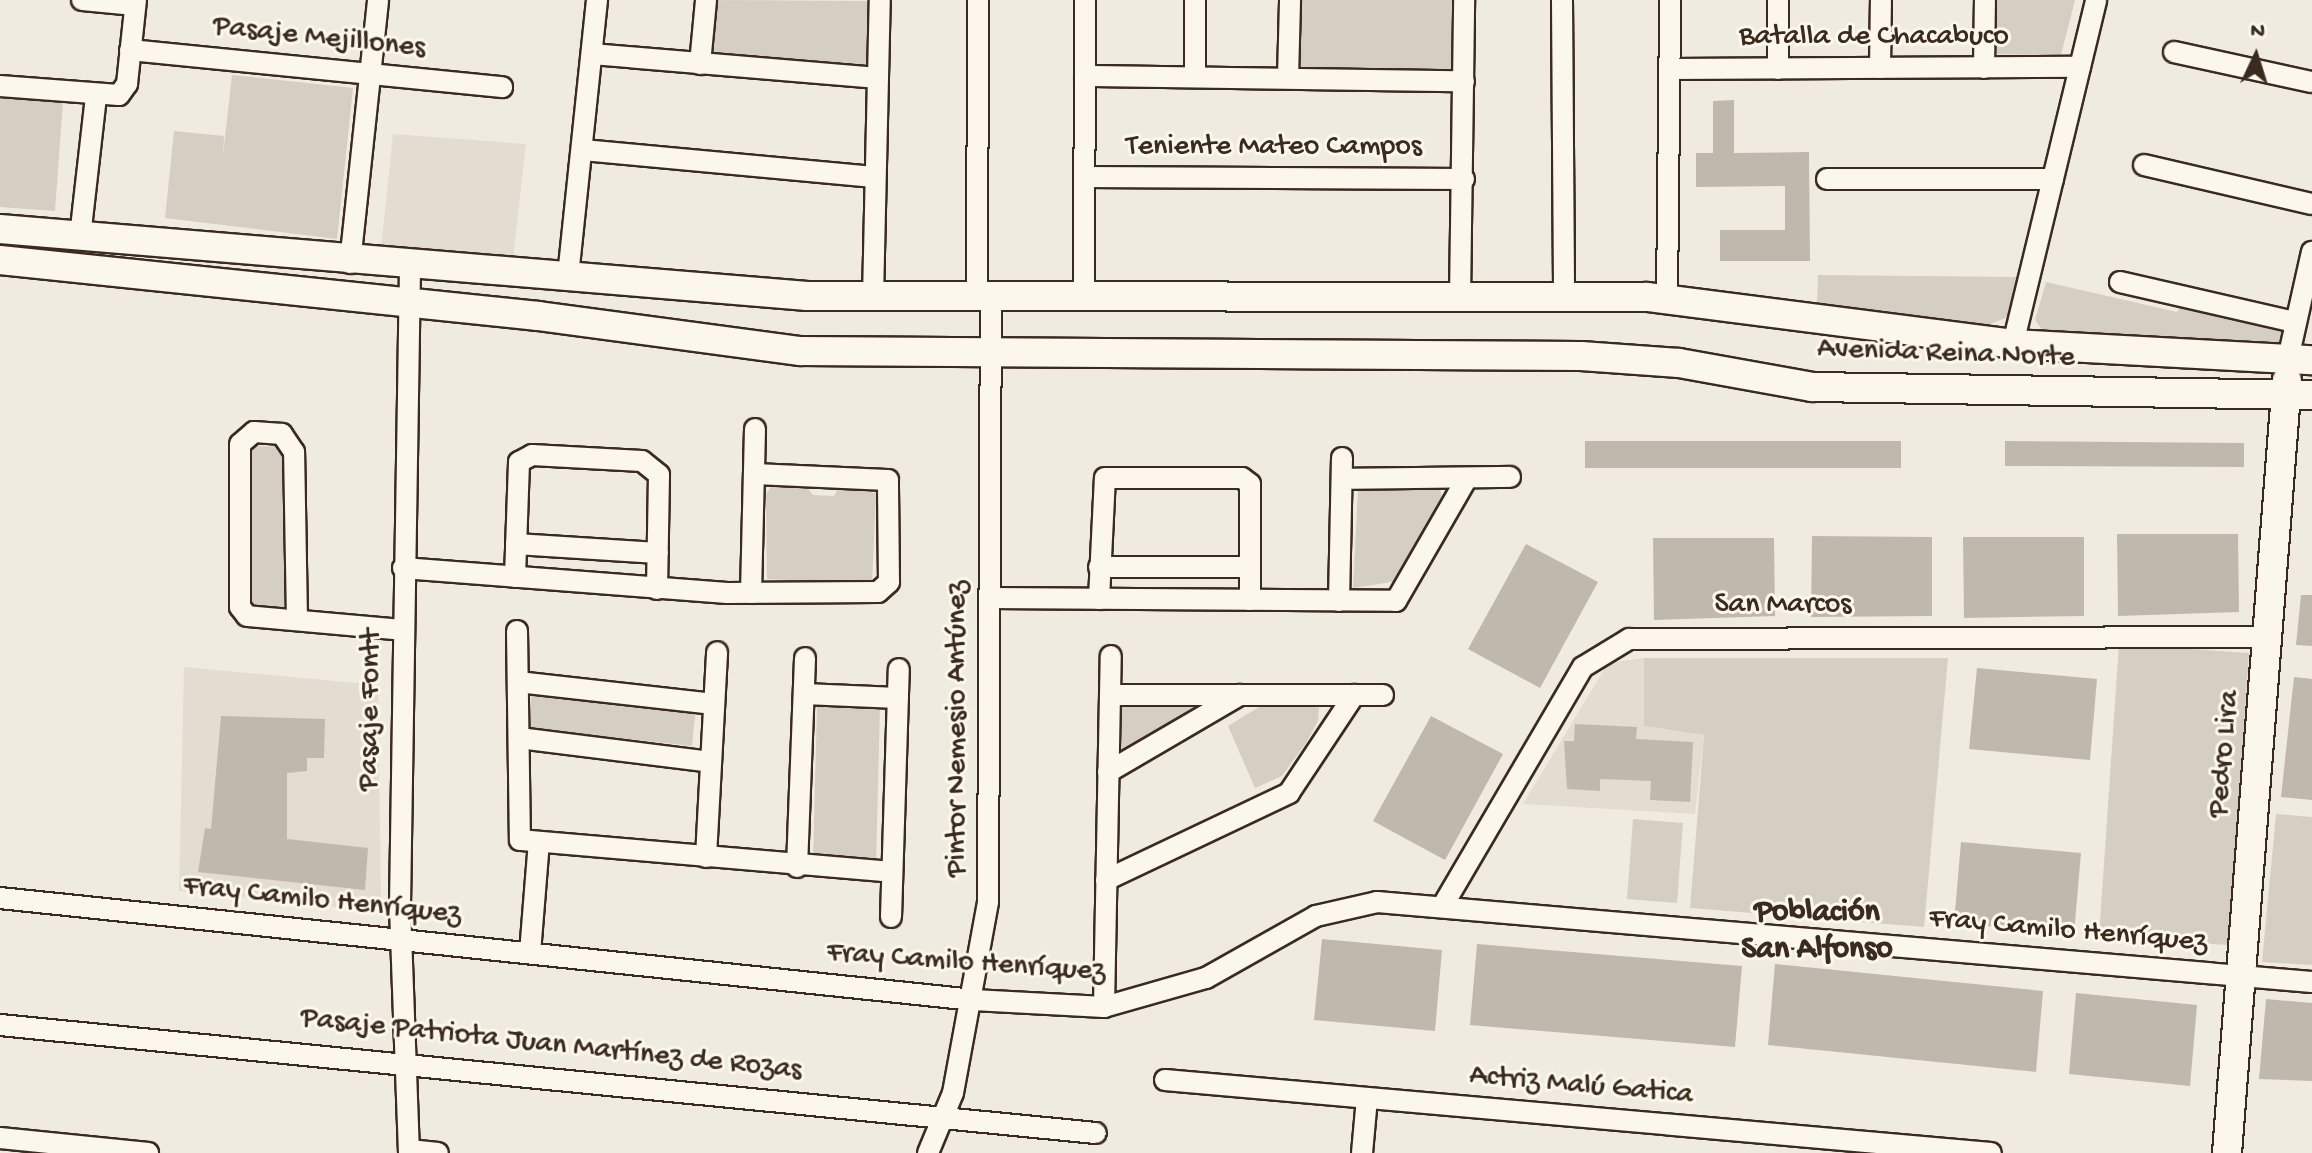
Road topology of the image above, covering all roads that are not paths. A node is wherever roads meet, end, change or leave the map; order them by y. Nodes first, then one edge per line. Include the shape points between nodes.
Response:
1 (82, 0) edge
2 (378, 0) edge
3 (597, 0) edge
4 (706, 0) edge
5 (880, 0) edge
6 (978, 0) edge
7 (1085, 0) edge
8 (1195, 0) edge
9 (1290, 0) edge
10 (1464, 0) edge
11 (1562, 0) edge
12 (1670, 0) edge
13 (1778, 0) edge
14 (1881, 0) edge
15 (1985, 0) edge
16 (2096, 0) edge
17 (135, 2) edge
18 (130, 50) junction
19 (2174, 52) dead end
20 (592, 54) junction
21 (700, 64) junction
22 (2080, 67) junction
23 (1880, 68) junction
24 (1984, 68) junction
25 (1669, 69) junction
26 (1778, 69) junction
27 (370, 74) junction
28 (1085, 76) junction
29 (1195, 77) junction
30 (878, 78) junction
31 (1288, 78) junction
32 (1464, 81) junction
33 (2312, 82) edge
34 (0, 86) edge
35 (502, 87) dead end
36 (96, 96) junction
37 (582, 150) junction
38 (2144, 165) dead end
39 (875, 177) junction
40 (1084, 177) junction
41 (1464, 179) junction
42 (1827, 179) dead end
43 (2053, 179) junction
44 (2312, 204) edge
45 (0, 229) edge
46 (80, 237) junction
47 (2312, 252) edge
48 (0, 260) edge
49 (350, 263) junction
50 (410, 268) junction
51 (568, 276) junction
52 (2120, 282) dead end
53 (984, 297) junction
54 (1564, 297) junction
55 (873, 298) junction
56 (1084, 298) junction
57 (1460, 298) junction
58 (1667, 299) junction
59 (406, 301) junction
60 (2295, 322) junction
61 (2013, 344) junction
62 (991, 353) junction
63 (2300, 360) edge
64 (2299, 395) edge
65 (755, 429) dead end
66 (754, 474) junction
67 (1510, 477) dead end
68 (1467, 478) junction
69 (516, 544) junction
70 (658, 553) junction
71 (1099, 567) junction
72 (1250, 567) junction
73 (403, 568) junction
74 (515, 577) junction
75 (657, 589) junction
76 (751, 593) junction
77 (990, 598) junction
78 (1099, 599) junction
79 (1250, 600) junction
80 (1339, 601) junction
81 (297, 620) junction
82 (403, 630) junction
83 (517, 631) dead end
84 (2270, 637) junction
85 (717, 652) dead end
86 (1111, 656) dead end
87 (805, 658) dead end
88 (899, 669) dead end
89 (518, 682) junction
90 (804, 694) junction
91 (1110, 695) junction
92 (1240, 695) junction
93 (1354, 695) junction
94 (1383, 695) dead end
95 (898, 698) junction
96 (714, 704) junction
97 (519, 738) junction
98 (711, 762) junction
99 (1108, 772) junction
100 (539, 842) junction
101 (706, 857) junction
102 (797, 867) junction
103 (891, 872) junction
104 (1106, 880) junction
105 (0, 898) edge
106 (1442, 907) junction
107 (891, 917) dead end
108 (401, 940) junction
109 (530, 953) junction
110 (2242, 978) junction
111 (2312, 982) edge
112 (973, 1000) junction
113 (1104, 1007) junction
114 (0, 1025) edge
115 (407, 1060) junction
116 (1165, 1080) dead end
117 (1367, 1098) junction
118 (943, 1116) junction
119 (1096, 1133) dead end
120 (0, 1138) edge
121 (1774, 1144) edge
122 (409, 1151) edge
123 (148, 1153) edge
124 (438, 1153) edge
125 (928, 1153) edge
126 (1362, 1153) edge
127 (1991, 1153) edge
128 (2227, 1153) edge

1 - 17 street
2 - 27 street
3 - 20 street
4 - 21 street
5 - 30 street
6 - 53 street, Pintor Nemesio Antúnez
7 - 28 street
8 - 29 street
9 - 31 street
10 - 32 street
11 - 54 street
12 - 25 street
13 - 26 street
14 - 23 street
15 - 24 street
16 - 22 street
17 - 18 street
18 - 27 street, Pasaje Mejillones
18 - 36 street via 123,92
19 - 33 street
20 - 21 street
20 - 37 street
21 - 30 street
22 - 24 street, Batalla de Chacabuco
22 - 43 street
23 - 24 street, Batalla de Chacabuco
23 - 26 street, Batalla de Chacabuco
25 - 26 street, Batalla de Chacabuco
25 - 58 street
27 - 35 street, Pasaje Mejillones
27 - 49 street
28 - 29 street
28 - 40 street
29 - 31 street
30 - 39 street
31 - 32 street
32 - 41 street
34 - 36 street
36 - 46 street
37 - 39 street
37 - 51 street
38 - 44 street
39 - 55 street
40 - 41 street, Teniente Mateo Campos
40 - 56 street
41 - 57 street
42 - 43 street
43 - 61 street
45 - 46 street, Avenida Reina Norte
46 - 49 street, Avenida Reina Norte
47 - 60 street
48 - 59 street, Avenida Reina Norte
49 - 50 street, Avenida Reina Norte
50 - 51 street, Avenida Reina Norte
50 - 59 street, Pasaje Fontt
51 - 55 street, Avenida Reina Norte
52 - 60 street
53 - 55 street, Avenida Reina Norte
53 - 56 street, Avenida Reina Norte
53 - 62 street, Pintor Nemesio Antúnez
54 - 57 street, Avenida Reina Norte
54 - 58 street, Avenida Reina Norte
56 - 57 street, Avenida Reina Norte
58 - 61 street, Avenida Reina Norte
59 - 62 street, Avenida Reina Norte via 800,351
59 - 73 street, Pasaje Fontt
60 - 63 street
61 - 63 street, Avenida Reina Norte
62 - 64 street, Avenida Reina Norte via 1581,356 1679,363 1812,387
62 - 77 street, Pintor Nemesio Antúnez
63 - 64 street, Pedro Lira
64 - 84 street, Pedro Lira
65 - 66 street
66 - 76 street
66 - 76 street via 888,480 889,582 878,592
67 - 68 street
68 - 80 street via 1405,593 1396,601
68 - 80 street via 1342,468
69 - 70 street
69 - 70 street via 519,462 532,455 642,461 659,475
69 - 74 street
70 - 75 street
71 - 72 street
71 - 72 street via 1105,478 1242,478 1250,484
71 - 78 street
72 - 79 street
73 - 74 street
73 - 82 street, Pasaje Fontt
74 - 75 street
75 - 76 street
77 - 78 street
77 - 112 street, Pintor Nemesio Antúnez via 988,902
78 - 79 street
79 - 80 street
81 - 81 street via 247,616 240,607 240,444 254,432 282,434 294,452
81 - 82 street
82 - 108 street, Pasaje Fontt
83 - 89 street
84 - 106 street, San Marcos via 1629,639 1583,667
84 - 110 street, Pedro Lira
85 - 96 street
86 - 91 street
87 - 90 street
88 - 95 street
89 - 96 street
89 - 97 street
90 - 95 street
90 - 102 street
91 - 92 street
91 - 99 street
92 - 93 street
92 - 99 street
93 - 94 street
93 - 104 street via 1289,793
95 - 103 street
96 - 98 street
97 - 98 street
97 - 100 street via 520,840
98 - 101 street
99 - 104 street
100 - 101 street
100 - 109 street
101 - 102 street
102 - 103 street
103 - 107 street
104 - 113 street
105 - 108 street, Fray Camilo Henríquez
106 - 110 street, Fray Camilo Henríquez
106 - 113 street, Fray Camilo Henríquez via 1336,908 1206,978
108 - 109 street, Fray Camilo Henríquez
108 - 115 street, Pasaje Fontt
109 - 112 street, Fray Camilo Henríquez
110 - 111 street, Fray Camilo Henríquez
110 - 128 street, Pedro Lira
112 - 113 street, Fray Camilo Henríquez
112 - 118 street, Pintor Nemesio Antúnez
114 - 115 street, Pasaje Patriota Juan Martínez de Rozas
115 - 118 street, Pasaje Patriota Juan Martínez de Rozas
115 - 122 street, Pasaje Fontt
116 - 117 street, Actriz Malú Gatica
117 - 121 street, Actriz Malú Gatica
117 - 126 street
118 - 119 street, Pasaje Patriota Juan Martínez de Rozas
118 - 125 street, Pintor Nemesio Antúnez
120 - 123 street
121 - 127 street, Actriz Malú Gatica
122 - 124 street

